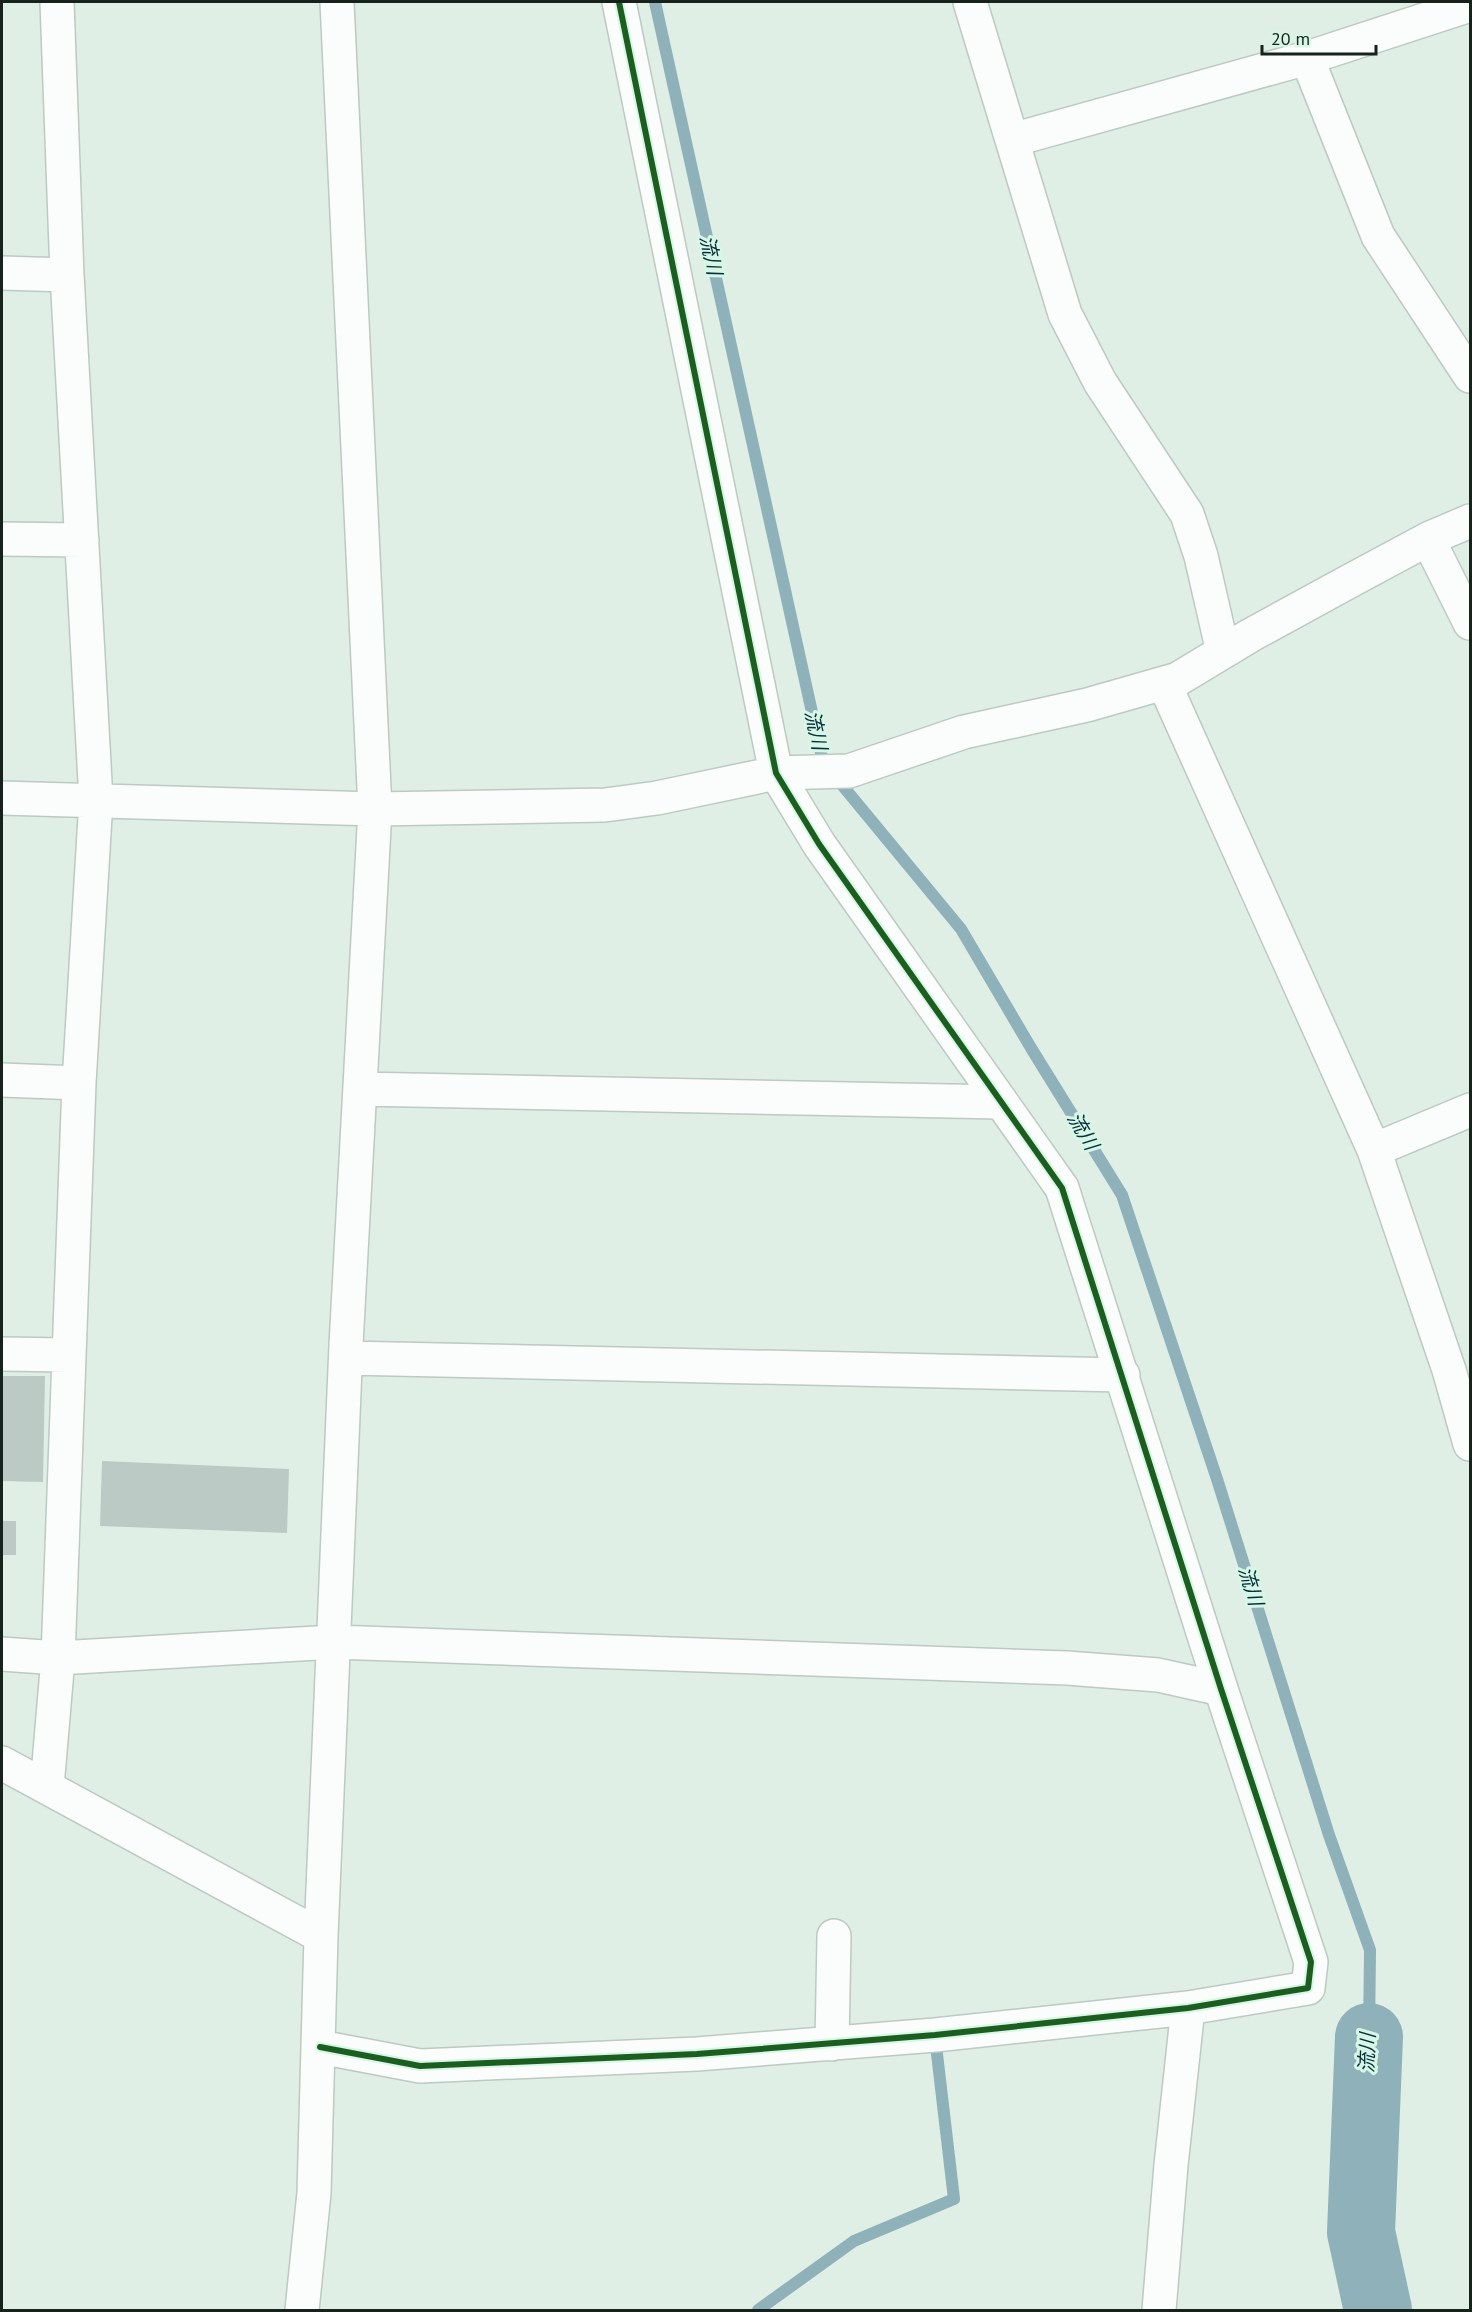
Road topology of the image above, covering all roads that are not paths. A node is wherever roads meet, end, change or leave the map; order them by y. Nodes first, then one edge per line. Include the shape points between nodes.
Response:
1 (57, 2) edge
2 (337, 2) edge
3 (614, 2) edge
4 (619, 2) edge
5 (970, 2) edge
6 (1470, 5) edge
7 (1306, 58) junction
8 (1012, 140) junction
9 (2, 273) edge
10 (67, 275) junction
11 (1470, 376) edge
12 (1470, 521) edge
13 (2, 539) edge
14 (1428, 539) junction
15 (82, 540) junction
16 (1470, 623) edge
17 (1223, 652) junction
18 (1164, 683) junction
19 (789, 772) junction
20 (2, 798) edge
21 (96, 800) junction
22 (375, 809) junction
23 (2, 1080) edge
24 (79, 1083) junction
25 (361, 1089) junction
26 (1000, 1102) junction
27 (1470, 1110) edge
28 (1374, 1150) junction
29 (2, 1354) edge
30 (68, 1355) junction
31 (346, 1358) junction
32 (1123, 1375) junction
33 (1470, 1443) edge
34 (333, 1642) junction
35 (4, 1654) edge
36 (58, 1658) junction
37 (1221, 1689) junction
38 (2, 1763) edge
39 (47, 1787) junction
40 (321, 1936) junction
41 (834, 1936) dead end
42 (1188, 2008) junction
43 (832, 2044) junction
44 (320, 2047) junction
45 (302, 2310) edge
46 (1159, 2310) edge

1 - 10 street
2 - 22 street
3 - 4 street
4 - 19 street
5 - 8 street
6 - 7 street
7 - 8 street
7 - 11 street via 1378,236
8 - 17 street via 1065,314 1100,382 1187,514
9 - 10 street
10 - 15 street
12 - 14 street
13 - 15 street
14 - 16 street
14 - 17 street
15 - 21 street
17 - 18 street
18 - 19 street via 1087,705 964,732 849,771
18 - 28 street
19 - 22 street via 605,805
19 - 26 street via 819,844
20 - 21 street
21 - 22 street
21 - 24 street
22 - 25 street
23 - 24 street
24 - 30 street
25 - 26 street
25 - 31 street
26 - 32 street via 1062,1188
27 - 28 street
28 - 33 street
29 - 30 street
30 - 36 street
31 - 32 street
31 - 34 street
32 - 37 street
34 - 36 street
34 - 37 street via 1066,1668 1158,1675
34 - 40 street
35 - 36 street
36 - 39 street
37 - 42 street via 1311,1962 1308,1988
38 - 39 street
39 - 40 street
40 - 44 street
41 - 43 street
42 - 43 street
42 - 46 street
43 - 44 street via 420,2066
44 - 45 street via 314,2193

